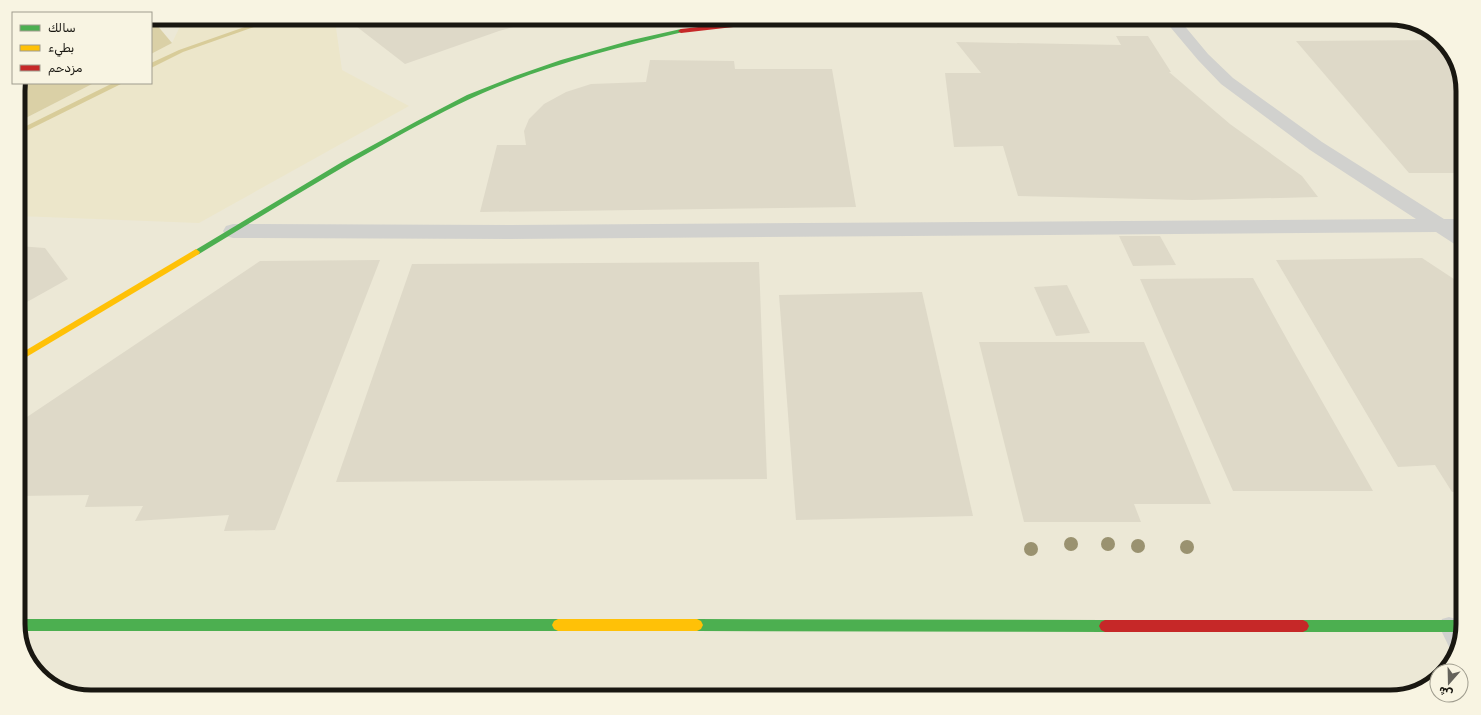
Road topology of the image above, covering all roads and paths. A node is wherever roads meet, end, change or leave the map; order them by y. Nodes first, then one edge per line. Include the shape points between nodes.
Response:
1 (725, 25) edge
2 (1176, 25) edge
3 (1438, 225) junction
4 (1456, 225) edge
5 (233, 231) junction
6 (1456, 236) edge
7 (25, 355) edge
8 (25, 625) edge
9 (1456, 626) edge

1 - 5 street via 694,28 645,39 561,62 494,86 427,118 340,165
2 - 3 street via 1227,81 1316,146
3 - 4 street
3 - 5 street via 518,232
3 - 6 street
5 - 7 street
8 - 9 street

